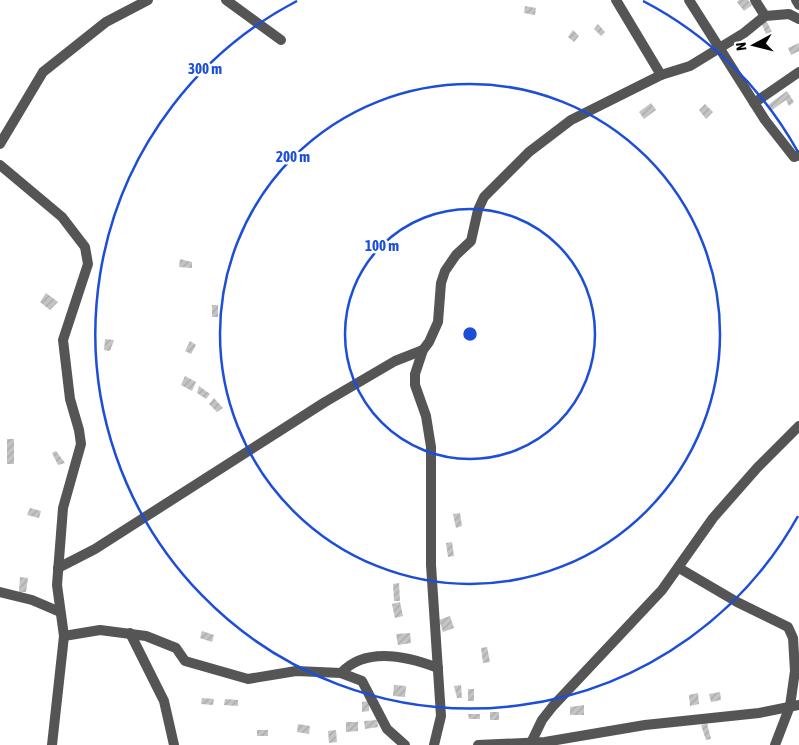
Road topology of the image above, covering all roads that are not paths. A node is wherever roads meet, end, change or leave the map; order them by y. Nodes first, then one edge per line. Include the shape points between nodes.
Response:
1 (148, 0) edge
2 (226, 0) edge
3 (616, 0) edge
4 (690, 0) edge
5 (755, 0) edge
6 (796, 0) edge
7 (799, 5) edge
8 (765, 16) junction
9 (799, 19) edge
10 (281, 40) dead end
11 (719, 47) junction
12 (799, 72) edge
13 (661, 75) junction
14 (754, 103) junction
15 (0, 144) edge
16 (799, 155) edge
17 (0, 165) edge
18 (423, 350) junction
19 (799, 426) edge
20 (58, 568) junction
21 (679, 568) junction
22 (0, 592) edge
23 (60, 612) junction
24 (130, 633) junction
25 (64, 636) junction
26 (438, 668) junction
27 (341, 673) junction
28 (795, 705) edge
29 (531, 743) junction
30 (545, 743) edge
31 (52, 745) edge
32 (174, 745) edge
33 (405, 745) edge
34 (434, 745) edge
35 (478, 745) edge
36 (775, 745) edge

1 - 15 street via 106,22 43,72
2 - 10 street
3 - 13 street
4 - 11 street
5 - 8 street
6 - 7 street
8 - 9 street via 789,14
8 - 11 street
11 - 13 street via 690,66
11 - 14 street
12 - 14 street
13 - 18 street via 571,120 529,152 484,197 471,241 456,255 443,276 438,322
14 - 16 street via 794,157
17 - 20 street via 62,217 85,247 88,264 63,340 70,399 81,444 63,508
18 - 20 street via 395,361 325,402 103,544
18 - 26 street via 415,374 415,386 426,416 431,446 431,565
19 - 21 street via 713,518
20 - 23 street
21 - 28 street via 788,627 795,654
21 - 29 street via 542,720
22 - 23 street via 32,600
23 - 25 street
24 - 25 street via 100,630
24 - 27 street via 176,648 185,661 248,679 296,670
24 - 32 street via 164,701
25 - 31 street
26 - 27 street via 411,658 370,656 350,663
26 - 34 street via 441,716
27 - 33 street via 362,681 387,729
28 - 30 street via 645,725
28 - 36 street
29 - 30 street
29 - 35 street

